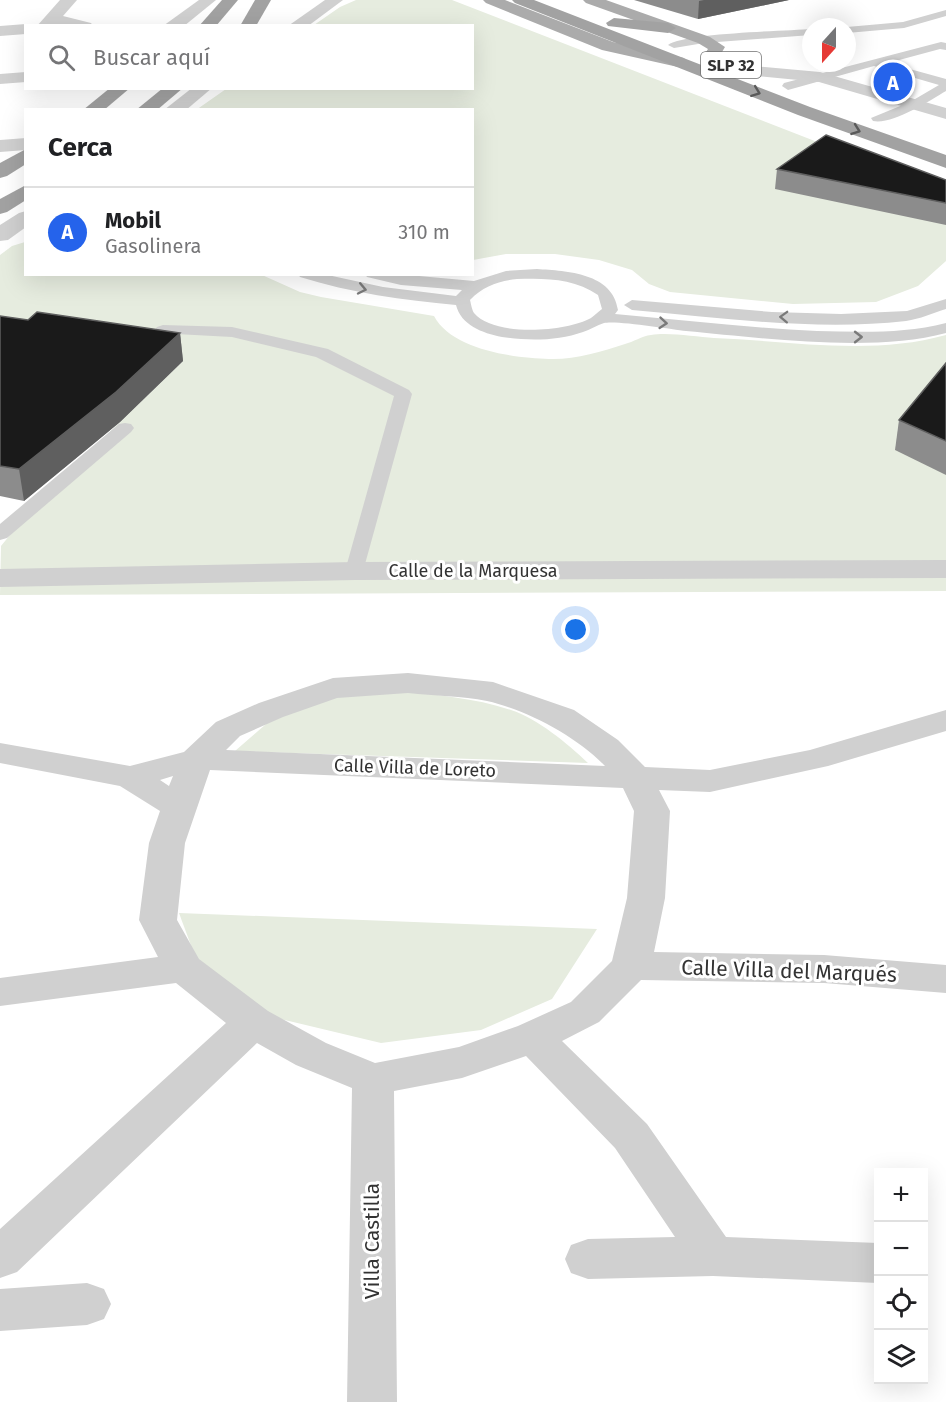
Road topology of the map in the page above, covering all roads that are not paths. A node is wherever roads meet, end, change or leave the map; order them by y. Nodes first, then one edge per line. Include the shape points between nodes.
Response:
1 (69, 0) edge
2 (208, 0) edge
3 (230, 0) edge
4 (262, 0) edge
5 (335, 0) edge
6 (491, 0) edge
7 (520, 0) edge
8 (551, 0) edge
9 (588, 6) edge
10 (946, 13) edge
11 (49, 21) edge
12 (72, 24) edge
13 (175, 24) edge
14 (209, 24) edge
15 (249, 24) edge
16 (299, 24) edge
17 (24, 29) edge
18 (856, 29) edge
19 (0, 31) edge
20 (802, 33) edge
21 (704, 40) junction
22 (673, 45) junction
23 (946, 47) edge
24 (710, 58) junction
25 (875, 63) junction
26 (743, 70) junction
27 (24, 77) edge
28 (820, 77) junction
29 (0, 79) edge
30 (946, 85) edge
31 (788, 86) junction
32 (119, 90) edge
33 (172, 90) edge
34 (201, 90) edge
35 (821, 98) dead end
36 (915, 105) junction
37 (95, 108) edge
38 (148, 108) edge
39 (176, 108) edge
40 (946, 114) edge
41 (871, 116) joint
42 (946, 143) edge
43 (24, 144) edge
44 (1, 147) edge
45 (24, 156) edge
46 (946, 162) edge
47 (0, 172) edge
48 (24, 191) edge
49 (0, 208) edge
50 (311, 276) edge
51 (382, 276) edge
52 (475, 286) junction
53 (462, 302) junction
54 (946, 304) edge
55 (608, 310) junction
56 (946, 328) edge
57 (163, 330) edge
58 (125, 428) dead end
59 (0, 534) edge
60 (946, 569) edge
61 (355, 571) junction
62 (0, 578) edge
63 (946, 720) edge
64 (0, 753) edge
65 (196, 759) junction
66 (634, 776) junction
67 (129, 777) junction
68 (710, 781) junction
69 (179, 807) junction
70 (652, 812) junction
71 (631, 966) junction
72 (184, 968) junction
73 (946, 979) edge
74 (0, 992) edge
75 (253, 1022) junction
76 (533, 1037) junction
77 (373, 1079) junction
78 (713, 1256) junction
79 (0, 1258) edge
80 (588, 1259) dead end
81 (874, 1263) edge
82 (87, 1304) dead end
83 (0, 1310) edge
84 (372, 1402) edge

1 - 11 street
2 - 13 street
3 - 14 highway
4 - 15 highway
5 - 16 street
6 - 22 main road via 608,46
7 - 22 highway, SLP 32
8 - 9 highway, SLP 32
9 - 22 main road
9 - 22 highway, SLP 32 via 614,23
10 - 18 lane via 904,25
11 - 12 street
17 - 19 street
20 - 21 lane
21 - 22 main road
21 - 24 main road via 717,46
22 - 24 highway, SLP 32
22 -> 46 highway, SLP 32 via 804,111
23 - 25 lane via 941,45
24 - 26 highway, SLP 32
25 - 28 lane
25 - 30 lane
26 - 28 street
26 - 31 highway, SLP 32
27 - 29 street
28 - 31 lane
28 - 36 street
30 - 36 lane
31 - 35 highway, SLP 32
32 - 37 highway
33 - 38 highway
34 - 39 street
36 - 40 street
36 - 41 lane
41 - 42 highway
43 - 44 street
45 - 47 highway
48 - 49 highway
50 -> 53 lane via 385,294
51 - 52 lane
52 - 53 lane via 466,292
52 - 55 lane via 502,276 556,275 599,288 608,295
53 - 55 lane via 464,312 481,324 527,335 565,333 596,324
54 -> 55 lane via 908,316 842,319
55 -> 56 lane via 789,335 928,334
57 - 61 lane via 232,332 322,353 403,394
58 - 59 lane
60 - 61 street, Calle de la Marquesa
61 - 62 street, Calle de la Marquesa
63 - 68 street via 816,759
64 - 67 street
65 - 66 street, Calle Villa de Loreto
65 - 66 street via 228,729 271,710 333,688 408,683 493,692 562,717 606,747
65 - 67 street
65 - 69 street
66 - 68 street, Calle Villa de Loreto
66 - 70 street
67 - 69 street
68 - 70 street
69 - 72 street via 167,843 159,920
70 - 71 street via 646,898
71 - 73 street, Calle Villa del Marqués via 824,969
71 - 76 street via 585,1012
72 - 74 street
72 - 75 street
75 - 77 street via 311,1054
75 - 79 street
76 - 77 street via 462,1062
76 - 78 street via 631,1136
77 - 84 street, Villa Castilla
78 - 80 street
78 - 81 street
82 - 83 street

